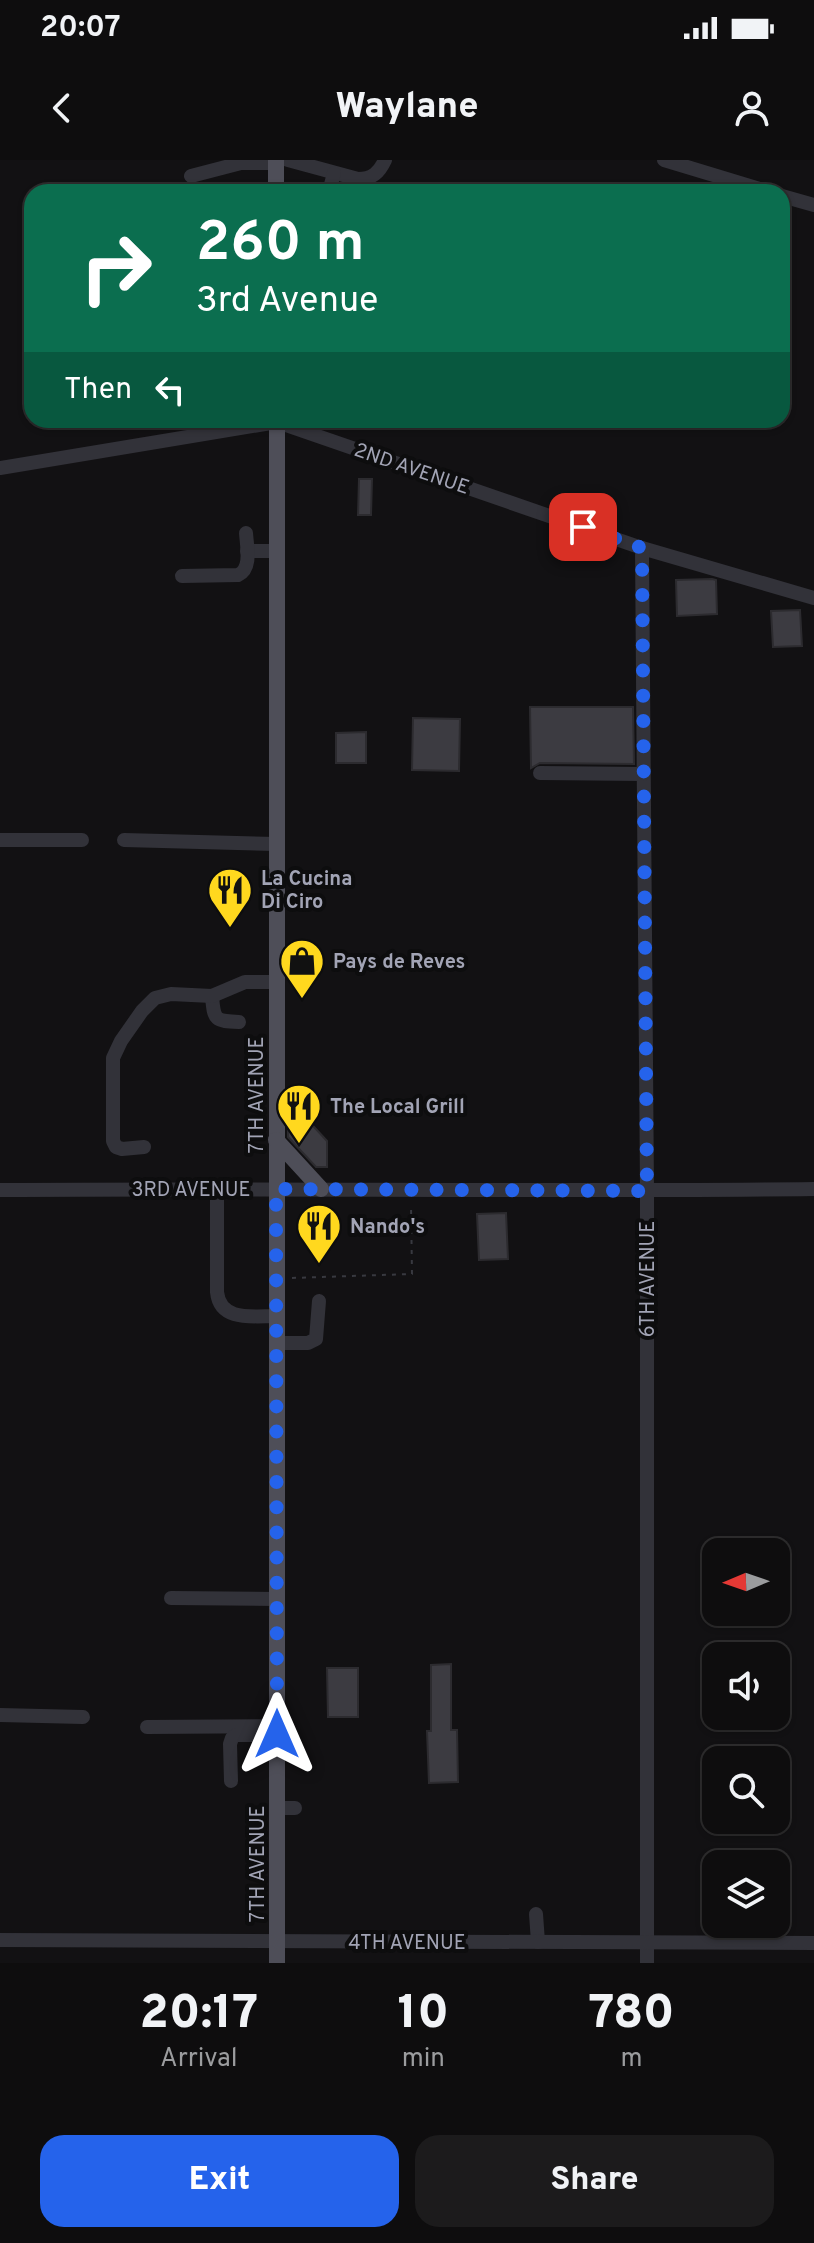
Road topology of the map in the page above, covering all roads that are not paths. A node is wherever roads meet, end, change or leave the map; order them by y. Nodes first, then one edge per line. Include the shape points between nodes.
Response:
1 (385, 160) edge
2 (664, 160) edge
3 (280, 161) edge
4 (334, 173) junction
5 (191, 176) dead end
6 (277, 184) edge
7 (331, 184) edge
8 (744, 184) edge
9 (790, 198) edge
10 (814, 205) edge
11 (236, 428) edge
12 (277, 428) edge
13 (297, 428) edge
14 (0, 468) edge
15 (246, 533) dead end
16 (642, 548) junction
17 (247, 551) junction
18 (277, 551) junction
19 (182, 576) dead end
20 (814, 598) edge
21 (540, 773) dead end
22 (643, 774) junction
23 (0, 840) edge
24 (82, 840) dead end
25 (124, 840) dead end
26 (276, 844) junction
27 (276, 982) junction
28 (212, 996) junction
29 (239, 1022) dead end
30 (276, 1140) junction
31 (144, 1147) dead end
32 (217, 1189) junction
33 (276, 1189) junction
34 (321, 1189) junction
35 (814, 1189) edge
36 (0, 1190) edge
37 (647, 1191) junction
38 (319, 1301) dead end
39 (276, 1316) junction
40 (276, 1343) junction
41 (171, 1598) dead end
42 (276, 1599) junction
43 (0, 1715) edge
44 (83, 1717) dead end
45 (147, 1727) dead end
46 (277, 1730) junction
47 (231, 1781) dead end
48 (277, 1808) junction
49 (295, 1808) dead end
50 (536, 1914) dead end
51 (0, 1940) edge
52 (277, 1941) junction
53 (538, 1942) junction
54 (648, 1943) junction
55 (814, 1943) edge
56 (277, 1963) edge
57 (647, 1963) edge

1 - 4 street via 367,179
2 - 8 street
3 - 4 street
3 - 5 street via 241,163
3 - 6 main road
4 - 7 street
9 - 10 street
11 - 14 street, 2ND AVENUE
12 - 18 main road, 7TH AVENUE
13 - 16 street, 2ND AVENUE
15 - 17 street
16 - 20 street, 2ND AVENUE
16 - 22 street, 6TH AVENUE
17 - 18 street
17 - 19 street via 247,568 238,575
18 - 26 main road, 7TH AVENUE
21 - 22 street
22 - 37 street, 6TH AVENUE
23 - 24 street
25 - 26 street
26 - 27 main road, 7TH AVENUE
27 - 28 street via 245,982
27 - 30 main road, 7TH AVENUE
28 - 29 street via 216,1019
28 - 31 street via 155,998 113,1058 113,1141 122,1149
30 - 33 main road, 7TH AVENUE
30 - 34 main road
32 - 33 street, 3RD AVENUE
32 - 36 street, 3RD AVENUE
32 - 39 street via 219,1302 237,1315
33 - 34 street, 3RD AVENUE
33 - 39 main road, 7TH AVENUE
34 - 37 street, 3RD AVENUE
35 - 37 street, 3RD AVENUE
37 - 54 street, 6TH AVENUE
38 - 40 street via 316,1339
39 - 40 main road, 7TH AVENUE
40 - 42 main road, 7TH AVENUE
41 - 42 street
42 - 46 main road, 7TH AVENUE
43 - 44 street
45 - 46 street
46 - 47 street via 232,1738
46 - 48 main road, 7TH AVENUE
48 - 49 street
48 - 52 main road, 7TH AVENUE
50 - 53 street
51 - 52 street, 4TH AVENUE
52 - 53 street, 4TH AVENUE
52 - 56 main road, 7TH AVENUE
53 - 54 street, 4TH AVENUE
54 - 55 street, 4TH AVENUE
54 - 57 street, 6TH AVENUE

